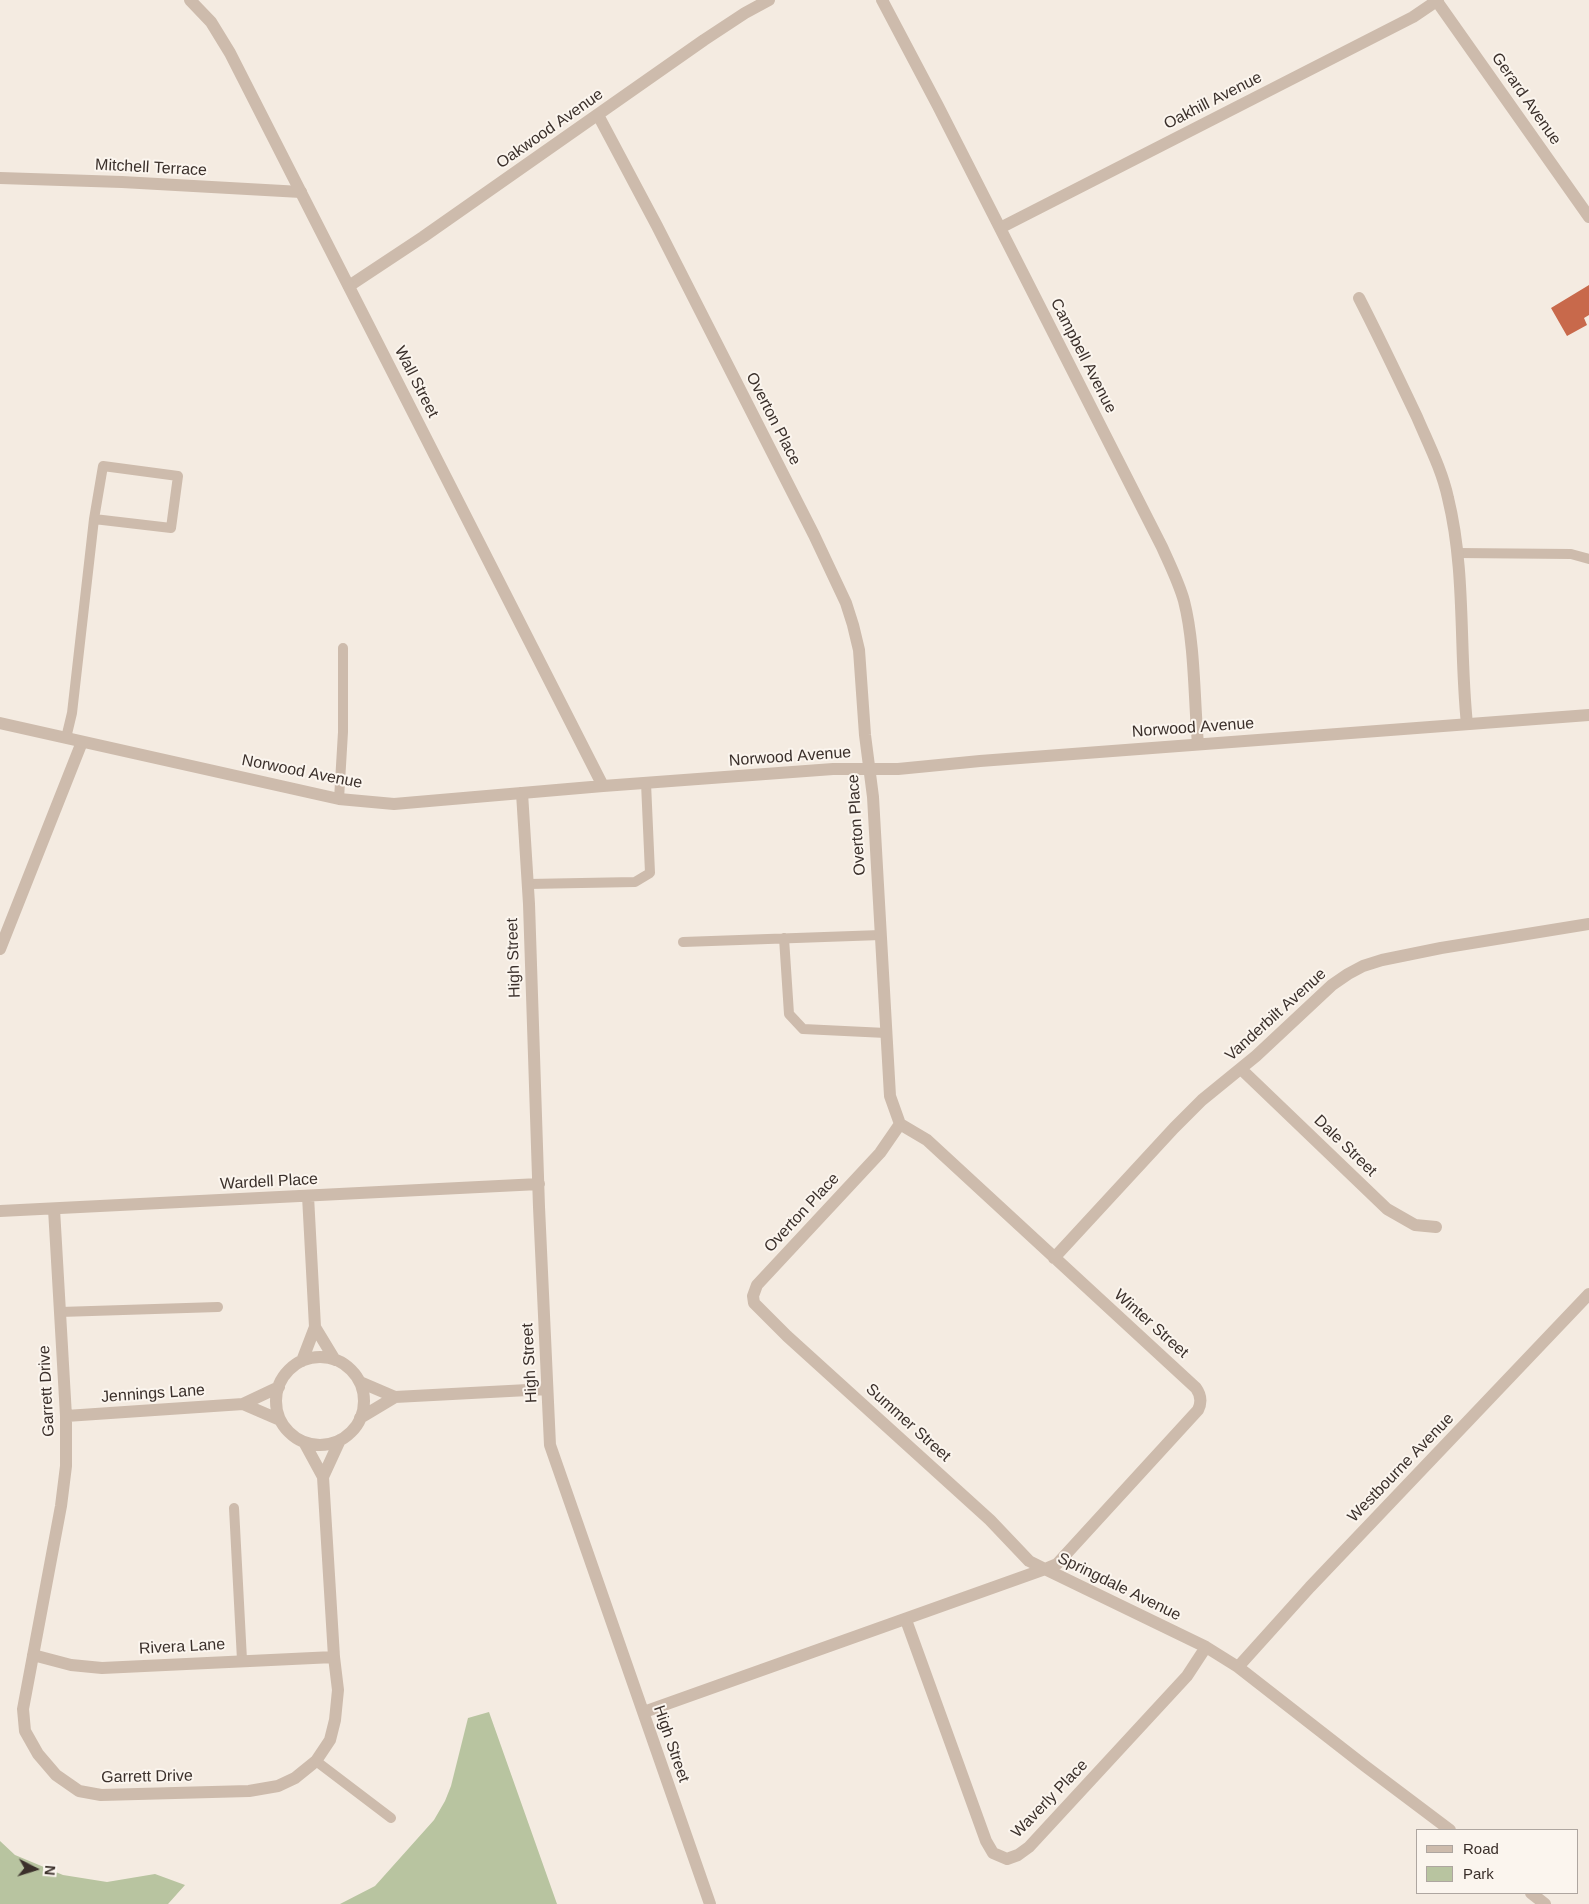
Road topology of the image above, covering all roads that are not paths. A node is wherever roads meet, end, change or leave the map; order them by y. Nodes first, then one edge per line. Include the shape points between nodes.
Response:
1 (190, 0) edge
2 (769, 0) edge
3 (882, 0) edge
4 (1437, 0) edge
5 (598, 115) junction
6 (0, 178) edge
7 (301, 192) junction
8 (1589, 217) edge
9 (1000, 228) junction
10 (349, 286) junction
11 (1359, 298) dead end
12 (94, 520) junction
13 (1457, 553) junction
14 (1589, 559) edge
15 (342, 648) dead end
16 (1589, 714) edge
17 (0, 723) edge
18 (1467, 724) junction
19 (66, 738) junction
20 (82, 742) junction
21 (1198, 744) junction
22 (870, 769) junction
23 (646, 783) junction
24 (603, 786) junction
25 (522, 793) junction
26 (339, 799) junction
27 (528, 884) junction
28 (1589, 924) edge
29 (881, 935) junction
30 (784, 938) junction
31 (683, 942) dead end
32 (0, 949) edge
33 (886, 1033) junction
34 (1241, 1069) junction
35 (900, 1124) junction
36 (539, 1184) junction
37 (308, 1196) junction
38 (54, 1208) junction
39 (0, 1211) edge
40 (1436, 1227) dead end
41 (1054, 1258) junction
42 (1589, 1294) edge
43 (753, 1296) joint
44 (218, 1306) dead end
45 (60, 1312) junction
46 (315, 1327) junction
47 (335, 1360) junction
48 (302, 1361) junction
49 (360, 1382) junction
50 (278, 1387) junction
51 (547, 1389) junction
52 (395, 1397) junction
53 (243, 1404) junction
54 (66, 1416) junction
55 (360, 1418) junction
56 (280, 1420) junction
57 (340, 1440) junction
58 (304, 1442) junction
59 (323, 1477) junction
60 (234, 1508) dead end
61 (1045, 1569) junction
62 (906, 1620) junction
63 (1206, 1647) junction
64 (33, 1655) junction
65 (334, 1657) junction
66 (242, 1660) junction
67 (1238, 1666) junction
68 (644, 1712) junction
69 (316, 1761) junction
70 (391, 1818) dead end
71 (1449, 1829) edge
72 (1532, 1894) edge
73 (710, 1904) edge
74 (1545, 1904) edge

1 - 7 street, Wall Street via 211,22 230,53
2 - 5 street, Oakwood Avenue via 704,40
3 - 9 street, Campbell Avenue
4 - 8 street, Gerard Avenue
4 - 9 street, Oakhill Avenue via 1413,17
5 - 10 street, Oakwood Avenue
5 - 22 street, Overton Place via 846,603 859,650
6 - 7 street, Mitchell Terrace
7 - 10 street, Wall Street
9 - 21 street, Campbell Avenue via 1176,580 1189,626
10 - 24 street, Wall Street
11 - 13 street via 1436,459 1448,496
12 - 12 lane via 102,466 178,476 171,528
12 - 19 lane via 72,713
13 - 14 lane via 1571,554
13 - 18 street
15 - 26 lane via 343,732
16 - 18 street, Norwood Avenue
17 - 19 street, Norwood Avenue
18 - 21 street, Norwood Avenue
19 - 20 street, Norwood Avenue
20 - 26 street, Norwood Avenue
20 - 32 street
21 - 22 street, Norwood Avenue
22 - 23 street, Norwood Avenue
22 - 29 street, Overton Place
23 - 24 street, Norwood Avenue
23 - 27 lane via 650,873 635,882
24 - 25 street, Norwood Avenue
25 - 26 street, Norwood Avenue via 394,804
25 - 27 street, High Street
27 - 36 street, High Street
28 - 34 street, Vanderbilt Avenue via 1441,948 1363,966 1332,985
29 - 30 lane
29 - 33 street, Overton Place
30 - 31 lane
30 - 33 lane via 789,1014 802,1029
33 - 35 street, Overton Place via 890,1096
34 - 40 street, Dale Street via 1387,1209 1415,1225
34 - 41 street, Vanderbilt Avenue via 1202,1100 1174,1128
35 - 41 street, Winter Street via 927,1140
35 - 43 street, Overton Place via 880,1153 757,1285
36 - 37 street, Wardell Place
36 - 51 street, High Street
37 - 38 street, Wardell Place
37 - 46 street
38 - 39 street, Wardell Place
38 - 45 street, Garrett Drive
41 - 61 street, Winter Street via 1196,1388 1201,1404 1058,1564
42 - 67 street, Westbourne Avenue
43 - 61 street, Summer Street via 754,1303 787,1336 990,1520 1029,1561
44 - 45 lane
45 - 54 street, Garrett Drive
46 - 47 street
46 - 48 street
47 - 48 street via 313,1358
47 - 49 street via 349,1368
48 - 50 street via 292,1367
49 - 52 street
49 - 55 street via 364,1406
50 - 53 street, Jennings Lane
50 - 56 street via 276,1398
51 - 52 street
51 - 68 street, High Street via 550,1445
52 - 55 street
53 - 54 street, Jennings Lane
53 - 56 street, Jennings Lane
54 - 64 street, Garrett Drive via 62,1498
55 - 57 street, Garrett Drive via 352,1431
56 - 58 street, Garrett Drive via 286,1430
57 - 58 street via 316,1445
57 - 59 street, Garrett Drive
58 - 59 street, Garrett Drive
59 - 65 street, Garrett Drive
60 - 66 lane
61 - 62 street, Springdale Avenue
61 - 63 street, Springdale Avenue
62 - 63 street, Waverly Place via 986,1841 993,1853 1007,1859 1029,1847 1187,1676
62 - 68 street, Springdale Avenue
63 - 67 street, Springdale Avenue
64 - 66 street, Rivera Lane via 71,1665 102,1668
64 - 69 street, Garrett Drive via 23,1709 25,1732 56,1775 79,1791 101,1795 249,1791 278,1786 295,1778
65 - 66 street, Rivera Lane
65 - 69 street, Garrett Drive via 338,1690 335,1720 330,1740
67 - 71 street, Springdale Avenue
68 - 73 street, High Street
69 - 70 lane
72 - 74 street

